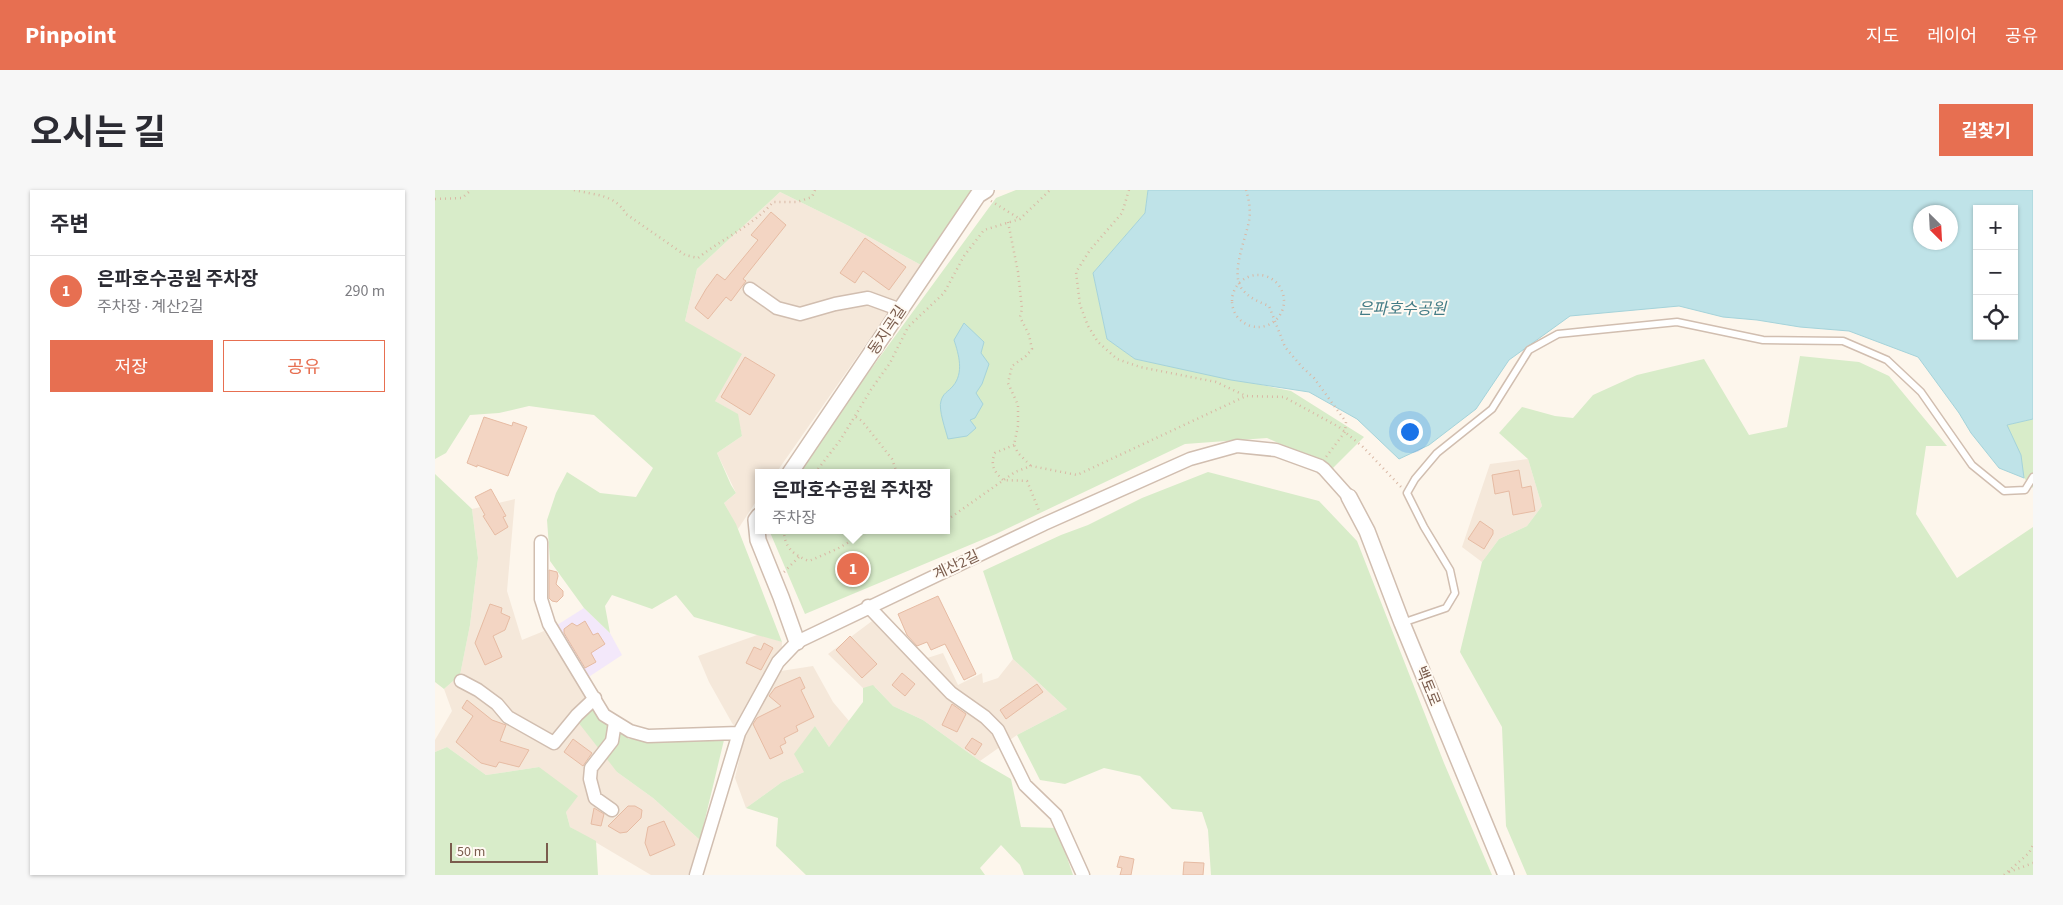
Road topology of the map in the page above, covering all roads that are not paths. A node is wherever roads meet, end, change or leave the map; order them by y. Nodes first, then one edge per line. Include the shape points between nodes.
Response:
1 (982, 193) edge
2 (750, 288) dead end
3 (901, 310) junction
4 (793, 469) edge
5 (2033, 477) edge
6 (1349, 497) joint
7 (757, 534) edge
8 (541, 542) dead end
9 (868, 606) junction
10 (1402, 623) junction
11 (797, 642) junction
12 (461, 681) dead end
13 (595, 698) junction
14 (615, 722) junction
15 (739, 733) junction
16 (612, 810) dead end
17 (696, 875) edge
18 (1083, 875) edge
19 (1506, 875) edge

1 - 3 street, 동지곡길
2 - 3 street via 777,308 800,314 868,298
3 - 4 street, 동지곡길
5 - 10 lane via 2025,490 2004,491 1972,465 1921,392 1887,360 1843,341 1763,340 1677,322 1559,334 1529,350 1492,409 1437,453 1407,493 1450,570 1455,593 1446,608
6 - 9 street, 계산2길 via 1320,466 1276,450 1237,446 1190,459
6 - 10 street, 백토로 via 1367,531
7 - 11 street
8 - 13 street via 541,599 549,624
9 - 11 street, 계산2길
9 - 18 street via 951,693 998,730 1025,785 1056,815
10 - 19 street, 백토로
11 - 15 street, 계산2길 via 778,662
12 - 13 street via 491,699 508,717 554,743
13 - 14 street via 604,716
14 - 15 street via 648,736
14 - 16 street via 612,741 591,768 590,779 595,798
15 - 17 street, 계산2길

